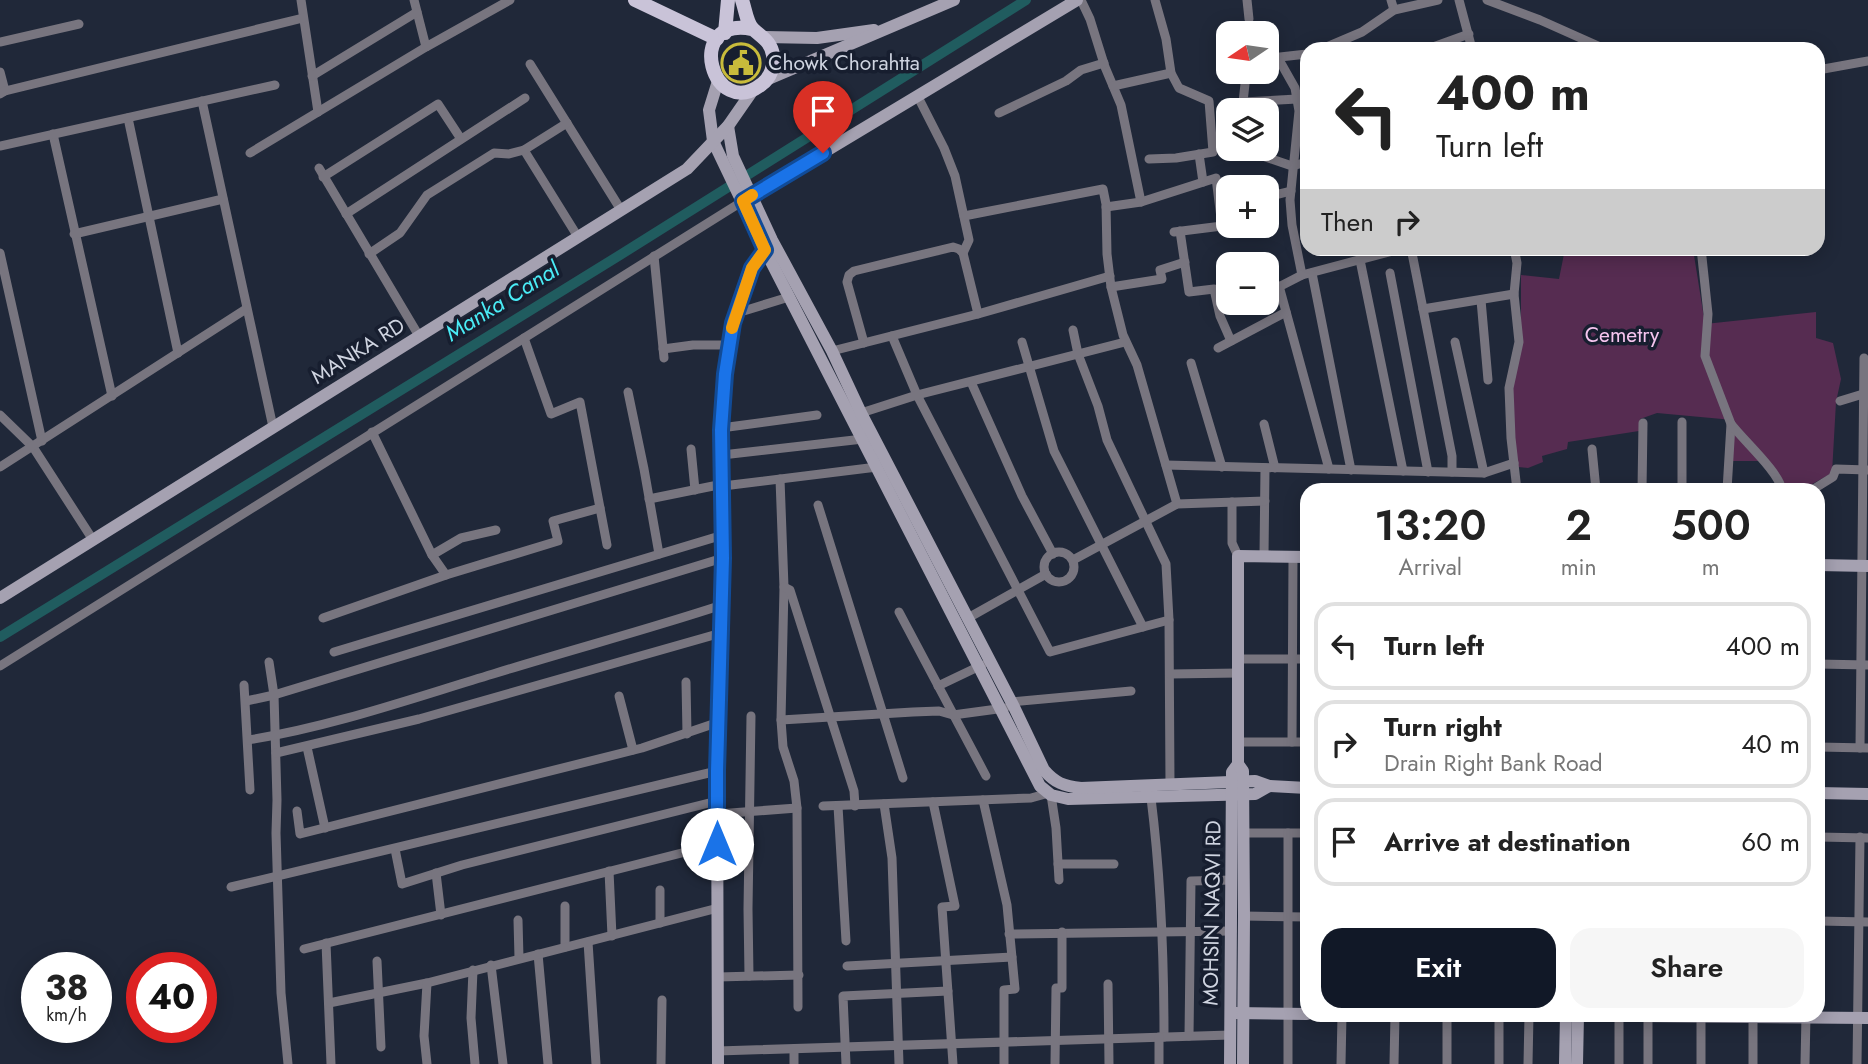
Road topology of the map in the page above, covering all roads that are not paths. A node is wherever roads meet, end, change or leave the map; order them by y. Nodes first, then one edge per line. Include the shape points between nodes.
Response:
1 (301, 0) edge
2 (414, 0) edge
3 (510, 0) edge
4 (635, 0) edge
5 (728, 0) edge
6 (742, 0) edge
7 (954, 0) edge
8 (1079, 0) edge
9 (1154, 0) edge
10 (1247, 0) edge
11 (1391, 0) edge
12 (1438, 0) edge
13 (1459, 0) edge
14 (1487, 0) edge
15 (1394, 10) junction
16 (417, 12) junction
17 (303, 18) junction
18 (1249, 19) dead end
19 (79, 24) dead end
20 (898, 25) junction
21 (758, 33) junction
22 (1469, 34) junction
23 (721, 36) junction
24 (0, 42) edge
25 (1343, 42) edge
26 (1447, 42) edge
27 (1471, 42) edge
28 (1590, 42) edge
29 (426, 47) junction
30 (1300, 55) edge
31 (1868, 61) edge
32 (1104, 63) junction
33 (530, 64) dead end
34 (1825, 69) edge
35 (0, 72) edge
36 (1171, 73) junction
37 (312, 76) junction
38 (766, 80) junction
39 (718, 81) junction
40 (1245, 84) edge
41 (275, 85) dead end
42 (1113, 86) junction
43 (753, 90) junction
44 (2, 93) edge
45 (918, 97) junction
46 (525, 98) dead end
47 (1297, 99) junction
48 (202, 102) junction
49 (318, 112) junction
50 (999, 113) dead end
51 (128, 118) junction
52 (567, 123) junction
53 (728, 126) junction
54 (53, 135) junction
55 (461, 139) junction
56 (713, 141) junction
57 (0, 146) edge
58 (524, 150) junction
59 (250, 153) dead end
60 (1199, 154) junction
61 (728, 158) junction
62 (1149, 159) dead end
63 (1277, 161) edge
64 (1300, 164) edge
65 (1292, 166) junction
66 (1203, 182) junction
67 (1291, 191) junction
68 (745, 194) junction
69 (1279, 194) edge
70 (223, 199) junction
71 (1141, 202) junction
72 (1106, 207) junction
73 (621, 210) junction
74 (346, 214) junction
75 (149, 216) junction
76 (964, 216) junction
77 (75, 234) junction
78 (578, 237) junction
79 (768, 245) junction
80 (0, 253) edge
81 (963, 253) junction
82 (369, 254) junction
83 (654, 256) junction
84 (1375, 256) edge
85 (1413, 256) edge
86 (1516, 256) edge
87 (1702, 256) edge
88 (1360, 260) junction
89 (1185, 262) junction
90 (1312, 273) junction
91 (1390, 273) dead end
92 (1302, 275) junction
93 (1110, 276) junction
94 (1279, 286) joint
95 (1111, 287) junction
96 (1514, 295) junction
97 (789, 297) junction
98 (1480, 300) junction
99 (246, 309) junction
100 (1423, 309) junction
101 (1286, 312) junction
102 (737, 313) junction
103 (978, 314) junction
104 (1073, 330) dead end
105 (419, 336) junction
106 (892, 336) junction
107 (524, 338) junction
108 (1231, 341) junction
109 (1023, 342) dead end
110 (1125, 342) junction
111 (1455, 342) dead end
112 (864, 343) junction
113 (730, 345) junction
114 (1218, 348) dead end
115 (832, 351) junction
116 (178, 352) junction
117 (1078, 354) junction
118 (1864, 358) dead end
119 (1191, 363) dead end
120 (1029, 368) junction
121 (1488, 380) dead end
122 (971, 382) junction
123 (628, 392) dead end
124 (1863, 394) junction
125 (917, 395) junction
126 (112, 396) junction
127 (1840, 401) dead end
128 (861, 413) junction
129 (0, 415) edge
130 (817, 415) dead end
131 (1682, 422) dead end
132 (1643, 423) dead end
133 (1264, 424) dead end
134 (1731, 424) junction
135 (273, 427) junction
136 (721, 428) junction
137 (372, 432) junction
138 (863, 439) junction
139 (37, 444) junction
140 (691, 449) dead end
141 (1592, 449) dead end
142 (722, 455) junction
143 (1514, 463) junction
144 (1166, 465) junction
145 (0, 467) edge
146 (877, 467) junction
147 (1222, 467) junction
148 (1270, 468) junction
149 (1329, 469) junction
150 (1351, 470) junction
151 (1866, 470) edge
152 (1403, 471) junction
153 (1429, 472) junction
154 (1452, 472) junction
155 (1484, 473) junction
156 (780, 479) junction
157 (1516, 483) edge
158 (1595, 483) edge
159 (1642, 483) edge
160 (1682, 483) edge
161 (1727, 483) edge
162 (1781, 483) edge
163 (1823, 483) edge
164 (723, 485) junction
165 (695, 490) junction
166 (649, 499) junction
167 (1265, 501) junction
168 (1231, 502) junction
169 (1177, 504) junction
170 (818, 505) dead end
171 (600, 508) junction
172 (1144, 523) junction
173 (496, 530) dead end
174 (723, 535) junction
175 (93, 540) junction
176 (607, 545) dead end
177 (1102, 546) junction
178 (659, 554) junction
179 (1053, 554) junction
180 (432, 555) junction
181 (1238, 556) junction
182 (1264, 556) junction
183 (1293, 557) junction
184 (1300, 557) edge
185 (723, 558) junction
186 (1073, 560) junction
187 (1825, 565) edge
188 (1865, 566) edge
189 (1046, 574) junction
190 (446, 575) junction
191 (784, 587) junction
192 (1017, 590) junction
193 (0, 598) edge
194 (722, 605) junction
195 (899, 612) dead end
196 (323, 618) dead end
197 (968, 618) junction
198 (1169, 620) junction
199 (1143, 627) junction
200 (721, 633) junction
201 (334, 652) dead end
202 (1239, 659) junction
203 (1292, 659) junction
204 (1300, 659) edge
205 (269, 662) dead end
206 (985, 664) junction
207 (1825, 664) edge
208 (1865, 665) edge
209 (0, 666) edge
210 (1239, 673) junction
211 (1170, 674) junction
212 (687, 682) dead end
213 (244, 685) dead end
214 (938, 686) junction
215 (1131, 691) dead end
216 (274, 695) junction
217 (619, 696) dead end
218 (246, 701) junction
219 (1008, 706) junction
220 (883, 714) junction
221 (953, 715) junction
222 (751, 716) dead end
223 (831, 718) junction
224 (781, 720) junction
225 (719, 722) junction
226 (687, 734) junction
227 (276, 736) junction
228 (248, 740) junction
229 (1239, 742) junction
230 (1292, 742) junction
231 (1300, 742) edge
232 (307, 747) junction
233 (1825, 747) edge
234 (1864, 748) edge
235 (633, 750) junction
236 (276, 753) junction
237 (717, 771) junction
238 (986, 776) dead end
239 (903, 778) dead end
240 (1170, 785) junction
241 (1300, 788) edge
242 (1238, 789) junction
243 (250, 790) dead end
244 (1825, 793) edge
245 (1050, 794) junction
246 (1868, 794) edge
247 (1151, 798) junction
248 (983, 800) junction
249 (933, 802) junction
250 (884, 804) junction
251 (823, 806) dead end
252 (838, 806) junction
253 (855, 806) junction
254 (717, 807) junction
255 (797, 808) junction
256 (297, 811) dead end
257 (750, 811) junction
258 (325, 828) junction
259 (1244, 833) junction
260 (1288, 833) junction
261 (1300, 833) edge
262 (1825, 837) edge
263 (1864, 838) edge
264 (717, 844) junction
265 (395, 849) junction
266 (1058, 864) junction
267 (1114, 864) dead end
268 (609, 872) junction
269 (436, 873) junction
270 (278, 877) junction
271 (1059, 880) dead end
272 (1232, 880) junction
273 (231, 887) dead end
274 (660, 890) dead end
275 (565, 906) dead end
276 (718, 908) junction
277 (441, 915) junction
278 (1244, 916) junction
279 (1288, 917) junction
280 (1300, 917) edge
281 (518, 920) dead end
282 (1825, 921) edge
283 (1863, 922) edge
284 (660, 923) junction
285 (1232, 931) junction
286 (1062, 932) junction
287 (1164, 932) junction
288 (1191, 932) junction
289 (1009, 934) junction
290 (612, 936) junction
291 (846, 941) dead end
292 (588, 942) junction
293 (326, 943) junction
294 (565, 947) junction
295 (304, 949) dead end
296 (538, 954) junction
297 (1012, 957) junction
298 (519, 958) junction
299 (946, 959) junction
300 (377, 961) dead end
301 (897, 962) junction
302 (492, 965) junction
303 (847, 966) dead end
304 (473, 970) junction
305 (799, 975) junction
306 (749, 976) junction
307 (718, 977) junction
308 (427, 983) junction
309 (1108, 984) dead end
310 (948, 991) junction
311 (898, 993) junction
312 (380, 994) junction
313 (662, 1000) dead end
314 (330, 1003) junction
315 (798, 1007) dead end
316 (1237, 1013) junction
317 (1288, 1014) junction
318 (1300, 1014) edge
319 (1825, 1017) edge
320 (1863, 1018) edge
321 (1342, 1022) edge
322 (1395, 1022) edge
323 (1447, 1022) edge
324 (1499, 1022) edge
325 (1529, 1022) edge
326 (1566, 1022) edge
327 (1578, 1022) edge
328 (1619, 1022) edge
329 (1648, 1022) edge
330 (1701, 1022) edge
331 (1753, 1022) edge
332 (1806, 1022) edge
333 (1230, 1035) junction
334 (1189, 1036) junction
335 (1161, 1037) junction
336 (1109, 1038) junction
337 (1055, 1040) junction
338 (1003, 1042) junction
339 (952, 1044) junction
340 (898, 1045) junction
341 (381, 1047) dead end
342 (845, 1047) junction
343 (794, 1049) junction
344 (718, 1058) edge
345 (288, 1064) edge
346 (331, 1064) edge
347 (427, 1064) edge
348 (475, 1064) edge
349 (503, 1064) edge
350 (548, 1064) edge
351 (596, 1064) edge
352 (661, 1064) edge
353 (794, 1064) edge
354 (846, 1064) edge
355 (899, 1064) edge
356 (953, 1064) edge
357 (1004, 1064) edge
358 (1055, 1064) edge
359 (1109, 1064) edge
360 (1159, 1064) edge
361 (1230, 1064) edge
362 (1242, 1064) edge
363 (1288, 1064) edge
364 (1341, 1064) edge
365 (1394, 1064) edge
366 (1447, 1064) edge
367 (1499, 1064) edge
368 (1528, 1064) edge
369 (1565, 1064) edge
370 (1577, 1064) edge
371 (1619, 1064) edge
372 (1648, 1064) edge
373 (1701, 1064) edge
374 (1753, 1064) edge
375 (1805, 1064) edge
376 (1857, 1064) edge

1 - 17 street
2 - 16 street
3 - 29 street
4 - 23 main road
5 - 23 main road
6 - 21 main road
7 - 20 main road
8 - 32 street
8 - 45 main road
9 - 36 street
10 - 18 street
11 - 15 street
12 - 15 street
13 - 22 street
14 - 28 street
15 - 25 street
16 - 29 street
16 - 37 street
17 - 37 street
17 - 44 street
19 - 24 street
20 - 21 main road via 817,38
20 - 38 main road
21 - 23 main road via 733,29
21 - 38 main road via 773,54
22 - 26 street
22 - 27 street
23 - 39 main road via 710,56
29 - 49 street
30 - 47 street via 1275,58
31 - 34 street
32 - 42 street
32 - 50 street via 1081,70
33 - 52 street
35 - 44 street
36 - 42 street
36 - 60 street via 1179,88 1209,101 1213,152
37 - 49 street
38 - 43 main road
39 - 43 main road via 728,89
39 - 56 main road via 709,110
40 - 47 street via 1243,102
41 - 48 street
42 - 71 street
43 - 53 main road, MANKA RD
45 - 68 main road
45 - 76 street via 955,176
46 - 55 street
47 - 65 street
48 - 51 street
48 - 70 street
49 - 59 street
51 - 54 street
51 - 75 street
52 - 58 street
52 - 73 street
53 - 56 main road, MANKA RD
53 - 61 main road
54 - 57 street
54 - 77 street
55 - 74 street
55 - 74 street via 438,104 321,172
56 - 61 main road
56 - 73 main road, MANKA RD via 687,169
58 - 78 street
58 - 82 street via 494,153 427,195 400,233
60 - 62 street
60 - 66 street
61 - 68 main road
63 - 65 street
64 - 65 street
65 - 67 street
66 - 71 street
66 - 89 street via 1216,178 1222,226 1177,232
67 - 69 street
67 - 92 street
68 - 79 main road
68 - 83 street
70 - 75 street
70 - 99 street
71 - 72 street
72 - 76 street via 1103,189
72 - 93 street
73 - 78 main road, MANKA RD
74 - 82 street
75 - 77 street
75 - 116 street
76 - 81 street via 969,240
77 - 126 street
78 - 105 main road, MANKA RD
79 - 97 main road
79 - 102 main road via 752,268
79 - 115 main road
80 - 139 street
81 - 103 street
81 - 112 street via 953,247 849,275
82 - 105 street
83 - 107 street
83 - 113 street via 664,354 693,345
84 - 88 street
85 - 100 street
86 - 96 street
87 - 134 street via 1708,314 1705,356
88 - 90 street
88 - 152 street
89 - 95 street via 1160,270 1161,279
89 - 108 street via 1189,292 1214,289
90 - 92 street
90 - 150 street
91 - 153 street
92 - 94 street
93 - 95 street
93 - 103 street
94 - 101 street
95 - 110 street
96 - 98 street
96 - 143 street via 1518,341 1509,388
97 - 102 street
97 - 138 main road
98 - 100 street
98 - 121 street
99 - 116 street
99 - 135 street
100 - 154 street
101 - 108 street
101 - 149 street
102 - 113 main road
103 - 106 street
104 - 117 street
105 - 135 main road, MANKA RD
106 - 112 street
106 - 125 street
107 - 137 street
107 - 171 street via 551,414 580,402
108 - 114 street
109 - 120 street
110 - 117 street
110 - 144 street via 1137,365
111 - 155 street
112 - 115 street
113 - 136 main road
115 - 128 main road
116 - 126 street
117 - 120 street
117 - 172 street via 1107,440
118 - 124 street
119 - 147 street
120 - 122 street
120 - 177 street via 1054,451
122 - 125 street
122 - 179 street
123 - 166 street
124 - 127 street
124 - 151 street
125 - 128 street
125 - 192 street
126 - 139 street
128 - 197 main road
129 - 139 street
130 - 136 street
131 - 160 street
132 - 159 street
133 - 148 street
134 - 161 street
134 - 162 street
135 - 175 main road, MANKA RD
136 - 142 main road
137 - 180 street
137 - 209 street
138 - 142 street
138 - 146 main road
139 - 145 street
139 - 175 street
140 - 165 street
141 - 158 street
142 - 164 main road
143 - 155 street
143 - 157 street
144 - 147 street
144 - 169 street
146 - 156 street
146 - 206 main road
147 - 148 street
148 - 149 street
148 - 167 street
149 - 150 street
150 - 152 street
151 - 163 street via 1836,469
151 - 188 street
152 - 153 street
153 - 154 street
154 - 155 street
156 - 164 street
156 - 191 street
164 - 165 street
164 - 174 main road
165 - 166 street
166 - 178 street
167 - 168 street
167 - 182 street
168 - 169 street
168 - 181 street via 1232,543
169 - 172 street
170 - 220 street
171 - 176 street
171 - 190 street via 553,521 558,541
172 - 177 street
172 - 198 street via 1166,564
173 - 180 street via 461,538
174 - 178 street
174 - 185 main road
175 - 193 main road, MANKA RD
177 - 186 street
177 - 199 street
178 - 201 street
179 - 186 street via 1062,552
179 - 189 street via 1046,561
180 - 190 street
181 - 182 main road
181 - 202 main road, MOHSIN NAQVI RD
182 - 183 main road
183 - 184 main road
183 - 203 street
185 - 194 main road
185 - 216 street
186 - 189 street via 1073,574 1066,581 1057,582
187 - 188 main road
188 - 208 street
189 - 192 street
190 - 196 street
191 - 223 street via 790,590 799,615
191 - 224 street
192 - 197 street
192 - 199 street via 1050,652
194 - 200 main road
194 - 227 street
195 - 214 street
197 - 206 main road
198 - 199 street
198 - 211 street
200 - 225 main road
200 - 232 street via 444,713
202 - 203 street
202 - 210 main road, MOHSIN NAQVI RD
203 - 204 street
203 - 230 street
205 - 216 street
206 - 214 street
206 - 219 main road
207 - 208 street
208 - 234 street
210 - 211 street
210 - 229 main road, MOHSIN NAQVI RD
211 - 240 street
212 - 226 street
213 - 218 street
214 - 221 street
215 - 219 street
216 - 218 street
216 - 227 street
217 - 235 street
218 - 228 street
219 - 221 street
219 - 240 main road via 1044,770 1059,784 1081,788
219 - 245 main road via 1035,779
220 - 221 street via 939,711
220 - 223 street
220 - 239 street
221 - 238 street
222 - 257 street
223 - 224 street
223 - 253 street
224 - 255 street
225 - 226 street
225 - 237 main road
226 - 235 street
227 - 228 street
227 - 236 street
228 - 243 street
229 - 230 street
229 - 242 main road, MOHSIN NAQVI RD via 1238,764 1232,772
230 - 231 street
232 - 236 street
232 - 258 street
233 - 234 street
235 - 258 street
236 - 270 street
237 - 254 main road
237 - 265 street
240 - 242 main road
241 - 242 main road via 1255,781
242 - 247 main road
242 - 259 main road, MOHSIN NAQVI RD
242 - 272 main road, MOHSIN NAQVI RD
244 - 246 main road
245 - 247 main road via 1068,799
245 - 248 street
245 - 266 street
247 - 287 street
248 - 249 street
248 - 289 street
249 - 250 street
249 - 299 street via 955,906 942,907
250 - 253 street
250 - 301 street via 892,858
251 - 252 street
252 - 253 street
252 - 291 street
254 - 257 street
254 - 264 main road
254 - 269 street
255 - 257 street
255 - 305 street
256 - 258 street via 300,834
257 - 306 street
259 - 260 street
259 - 278 main road, MOHSIN NAQVI RD
260 - 261 street
260 - 279 street
262 - 263 street
263 - 283 street
264 - 268 street
264 - 276 main road
265 - 269 street via 402,884
265 - 270 street
266 - 267 street
266 - 271 street
268 - 277 street
268 - 290 street
269 - 277 street
270 - 273 street
270 - 345 street
272 - 285 main road, MOHSIN NAQVI RD
272 - 288 street via 1191,881
274 - 284 street
275 - 294 street
276 - 284 street
276 - 307 main road
277 - 293 street
278 - 279 street
278 - 316 main road, MOHSIN NAQVI RD
279 - 280 street
279 - 317 street
281 - 298 street
282 - 283 street
283 - 320 street
284 - 290 street
285 - 288 street
285 - 316 main road, MOHSIN NAQVI RD
286 - 287 street
286 - 289 street
286 - 337 street via 1062,988 1056,988
287 - 288 street
287 - 335 street
288 - 334 street
289 - 297 street
290 - 292 street
292 - 294 street
292 - 351 street
293 - 295 street
293 - 314 street
294 - 296 street
296 - 298 street
296 - 350 street
297 - 299 street
297 - 338 street via 1015,989 1004,990
298 - 302 street
299 - 301 street
299 - 310 street
300 - 312 street
301 - 303 street
301 - 311 street
302 - 304 street
302 - 349 street
304 - 308 street
304 - 348 street
305 - 306 street
305 - 315 street
306 - 307 street
307 - 344 main road
308 - 312 street
308 - 347 street
309 - 336 street
310 - 311 street
310 - 339 street
311 - 340 street
311 - 342 street via 843,996
312 - 314 street
312 - 341 street
313 - 352 street
314 - 346 street
316 - 317 main road
316 - 333 main road, MOHSIN NAQVI RD
316 - 362 main road, MOHSIN NAQVI RD
317 - 318 main road
317 - 363 street
319 - 320 main road
320 - 376 street
321 - 364 street
322 - 365 street
323 - 366 street
324 - 367 street
325 - 368 street
326 - 369 main road
327 - 370 main road
328 - 371 street
329 - 372 street
330 - 373 street
331 - 374 street
332 - 375 street
333 - 334 street
333 - 361 main road, MOHSIN NAQVI RD
334 - 335 street
335 - 336 street
335 - 360 street
336 - 337 street
336 - 359 street
337 - 338 street
337 - 358 street
338 - 339 street
338 - 357 street
339 - 340 street
339 - 356 street
340 - 342 street
340 - 355 street
342 - 343 street
342 - 354 street
343 - 344 street
343 - 353 street

